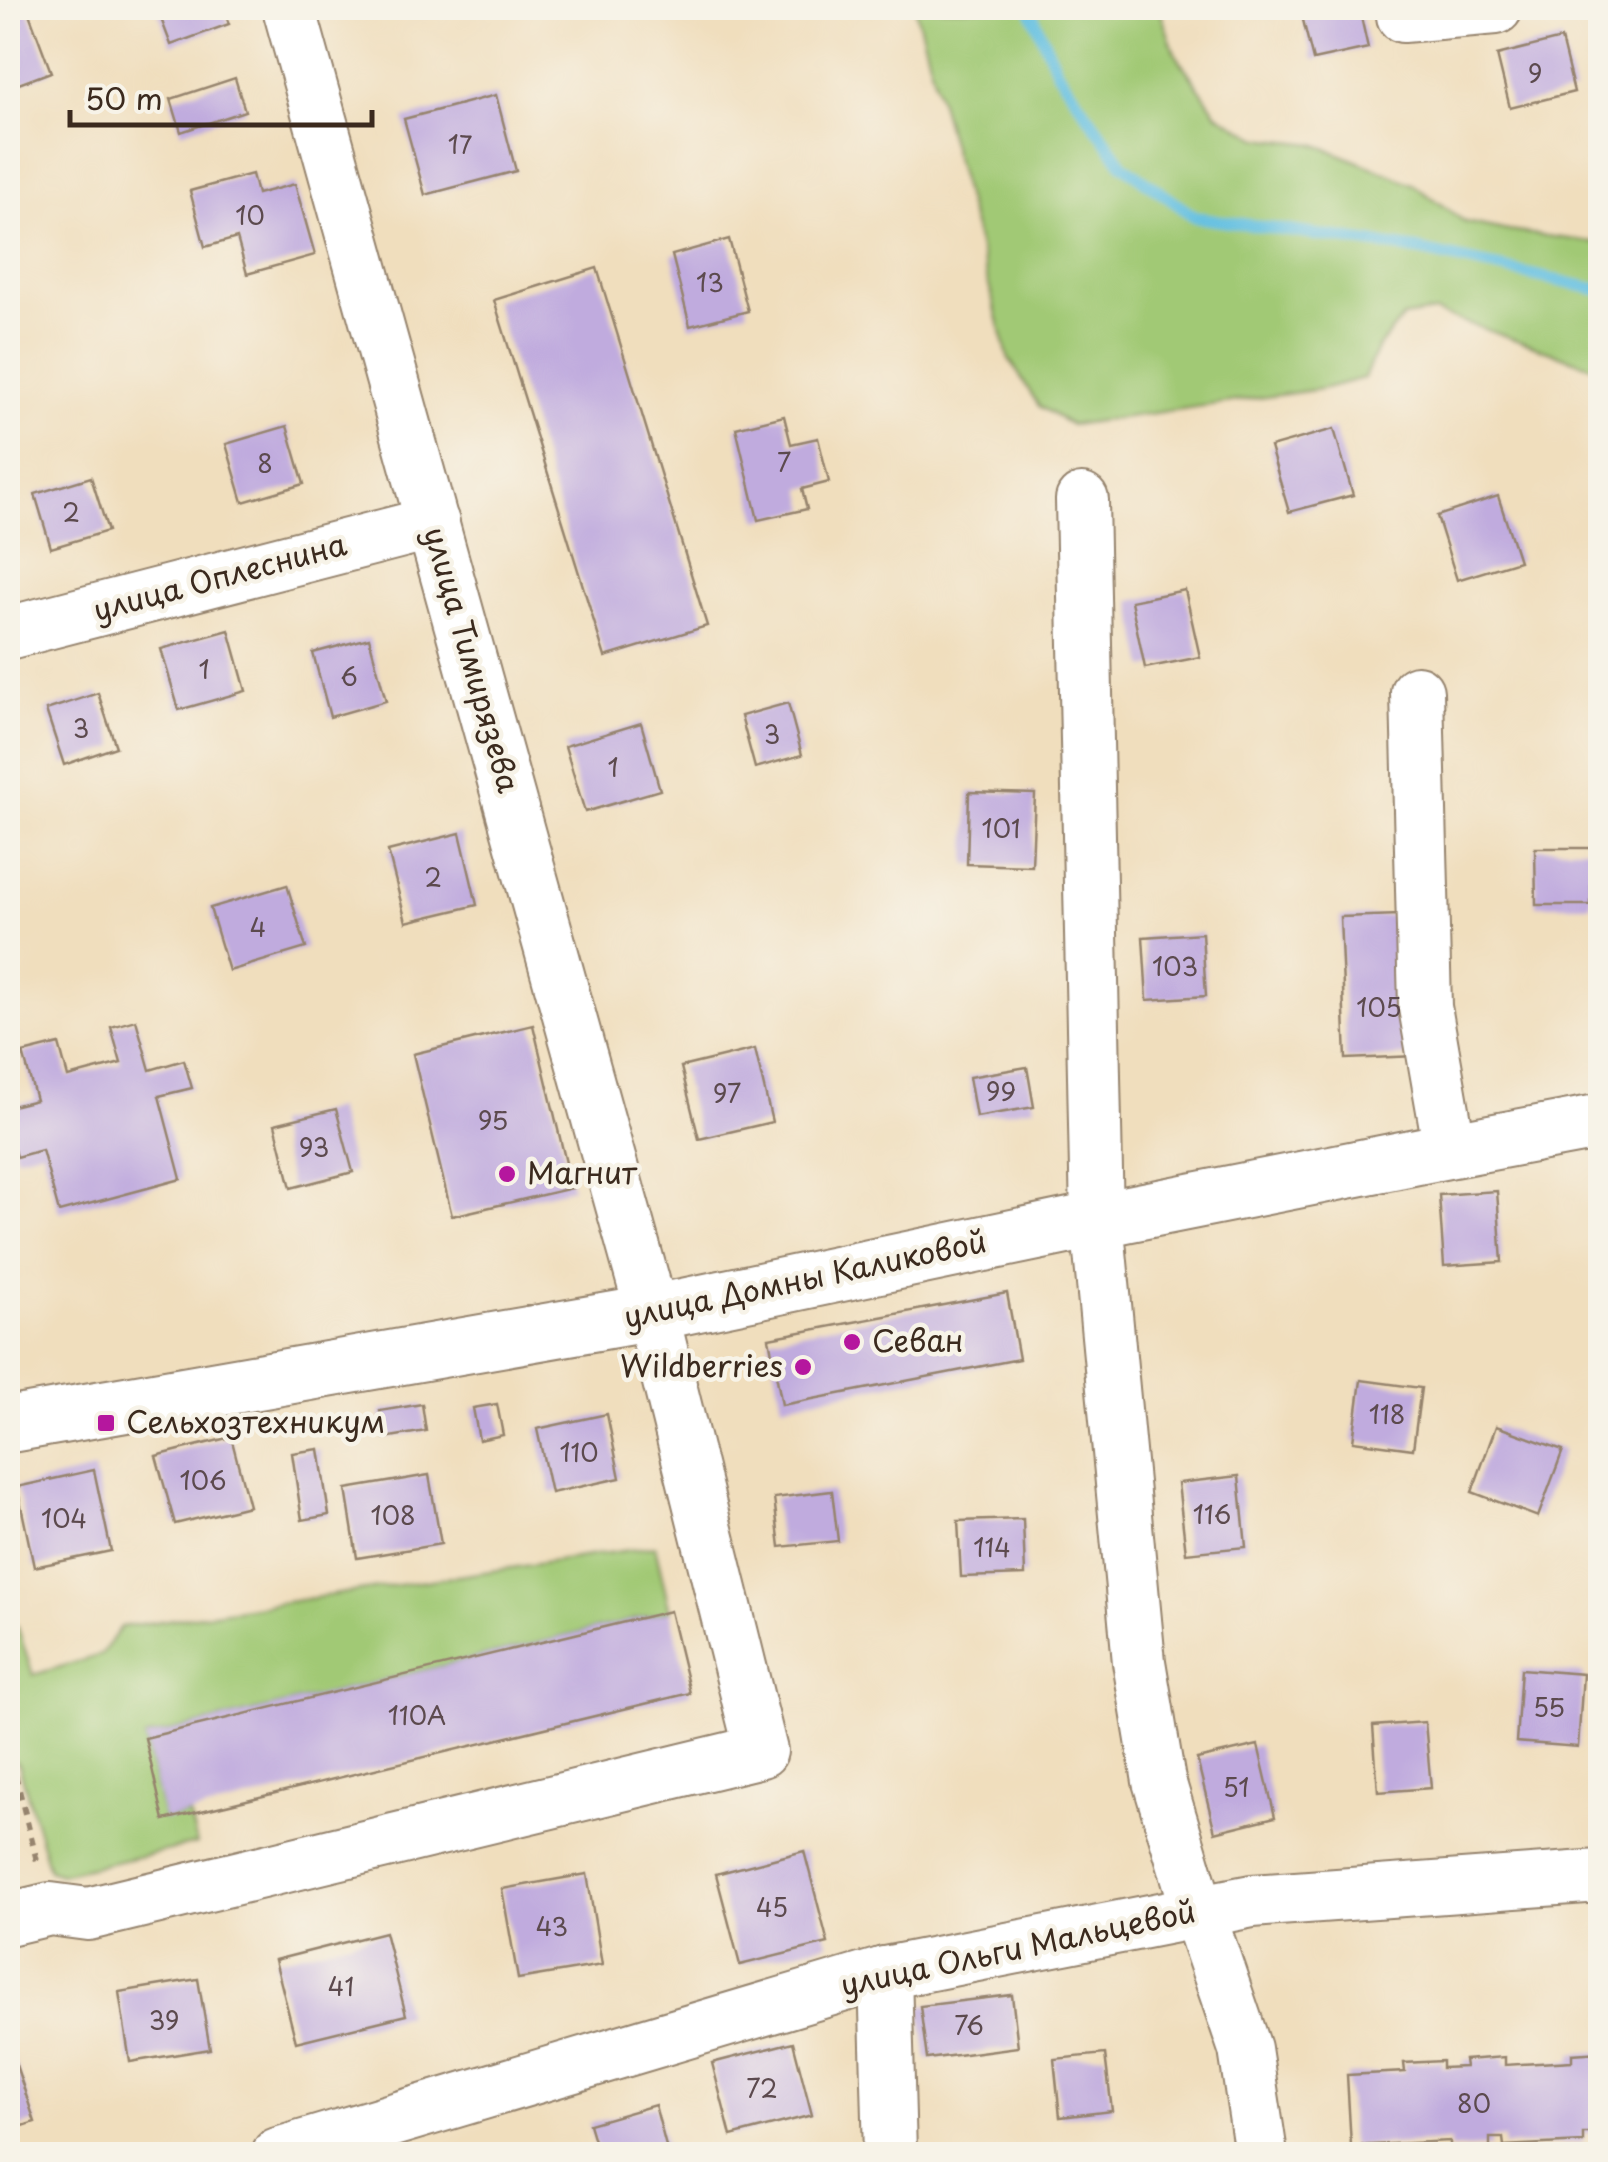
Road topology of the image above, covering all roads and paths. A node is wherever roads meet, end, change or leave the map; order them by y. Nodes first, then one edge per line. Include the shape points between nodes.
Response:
1 (289, 8) edge
2 (1496, 8) edge
3 (1403, 16) dead end
4 (1082, 500) dead end
5 (433, 523) junction
6 (8, 633) edge
7 (1417, 692) dead end
8 (1600, 1122) edge
9 (1450, 1150) junction
10 (1097, 1220) junction
11 (652, 1313) junction
12 (8, 1424) edge
13 (8, 1762) edge
14 (1600, 1876) edge
15 (25, 1900) edge
16 (1198, 1911) junction
17 (884, 1973) junction
18 (278, 2154) edge
19 (890, 2154) edge
20 (1261, 2154) edge

1 - 5 street, улица Тимирязева
2 - 3 street
4 - 10 street
5 - 6 street, улица Оплеснина
5 - 11 street, улица Тимирязева
7 - 9 street via 1425,1007
8 - 9 main road, улица Домны Каликовой
9 - 10 main road, улица Домны Каликовой
10 - 11 main road, улица Домны Каликовой
10 - 16 street via 1139,1662 1160,1782
11 - 12 main road, улица Домны Каликовой
11 - 15 street, улица Тимирязева via 760,1751 88,1914
13 - 15 path via 16,1778
14 - 16 street, улица Ольги Мальцевой via 1252,1901
16 - 17 street, улица Ольги Мальцевой
16 - 20 street via 1245,2050
17 - 18 street, улица Ольги Мальцевой
17 - 19 street

